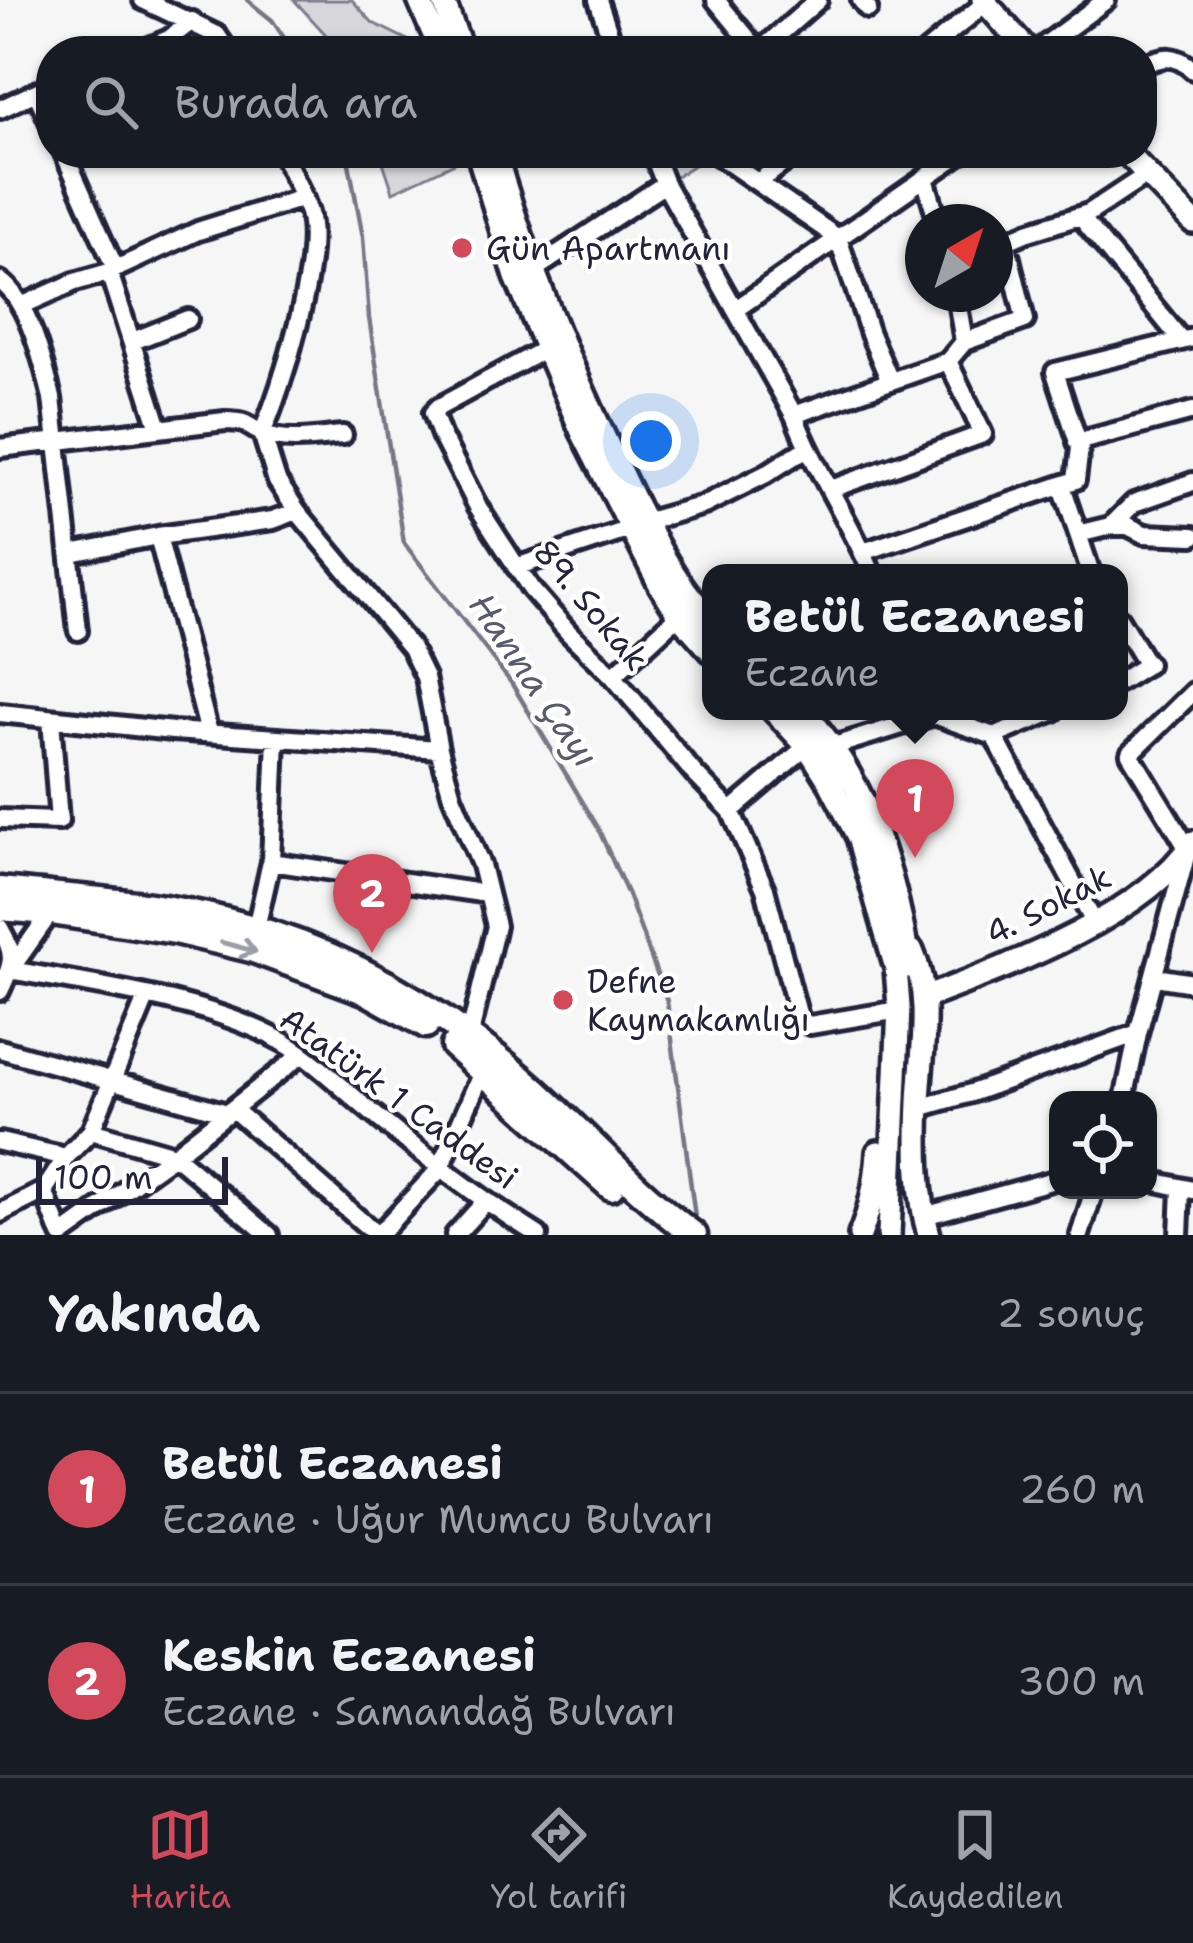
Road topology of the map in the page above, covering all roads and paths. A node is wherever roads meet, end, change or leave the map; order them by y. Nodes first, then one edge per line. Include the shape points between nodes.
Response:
1 (143, 0) edge
2 (164, 0) edge
3 (419, 0) edge
4 (443, 0) edge
5 (598, 0) edge
6 (716, 0) edge
7 (818, 0) edge
8 (1106, 0) edge
9 (986, 1) edge
10 (193, 21) junction
11 (174, 36) edge
12 (218, 36) edge
13 (435, 36) edge
14 (456, 36) edge
15 (610, 36) edge
16 (746, 36) edge
17 (776, 36) edge
18 (945, 36) edge
19 (1015, 36) edge
20 (1057, 36) edge
21 (1157, 60) edge
22 (1192, 68) edge
23 (36, 93) edge
24 (0, 109) edge
25 (70, 168) edge
26 (289, 168) edge
27 (482, 168) edge
28 (500, 168) edge
29 (659, 168) edge
30 (737, 168) edge
31 (777, 168) edge
32 (939, 168) edge
33 (1142, 168) edge
34 (1148, 174) junction
35 (925, 178) junction
36 (758, 182) junction
37 (665, 184) junction
38 (303, 198) junction
39 (933, 204) edge
40 (1080, 216) junction
41 (1193, 221) edge
42 (838, 238) junction
43 (1013, 238) edge
44 (0, 261) edge
45 (112, 270) junction
46 (532, 271) junction
47 (2, 281) edge
48 (1013, 284) edge
49 (21, 306) junction
50 (736, 309) junction
51 (959, 312) edge
52 (188, 320) dead end
53 (1187, 339) edge
54 (133, 341) junction
55 (964, 341) junction
56 (545, 349) junction
57 (948, 361) junction
58 (890, 381) junction
59 (1193, 411) edge
60 (794, 416) junction
61 (159, 428) junction
62 (262, 433) junction
63 (343, 435) dead end
64 (57, 440) junction
65 (1078, 442) junction
66 (0, 448) edge
67 (806, 448) junction
68 (1193, 482) edge
69 (1062, 486) junction
70 (831, 489) junction
71 (296, 511) junction
72 (637, 525) junction
73 (1111, 526) junction
74 (1078, 534) junction
75 (158, 536) junction
76 (1193, 536) edge
77 (863, 552) junction
78 (71, 553) junction
79 (868, 564) edge
80 (1088, 564) edge
81 (516, 567) junction
82 (702, 610) edge
83 (679, 615) junction
84 (78, 631) dead end
85 (1128, 633) edge
86 (702, 641) edge
87 (613, 676) junction
88 (1128, 677) edge
89 (1193, 692) edge
90 (0, 713) edge
91 (51, 718) junction
92 (782, 720) edge
93 (810, 720) edge
94 (912, 720) edge
95 (952, 720) edge
96 (1032, 720) edge
97 (209, 734) junction
98 (994, 736) junction
99 (276, 738) junction
100 (807, 746) junction
101 (831, 747) junction
102 (439, 749) junction
103 (731, 811) junction
104 (0, 819) edge
105 (1191, 846) edge
106 (272, 862) junction
107 (0, 890) edge
108 (488, 894) junction
109 (0, 908) edge
110 (51, 912) junction
111 (1095, 924) junction
112 (0, 928) edge
113 (256, 928) junction
114 (898, 941) junction
115 (10, 970) junction
116 (1155, 977) junction
117 (1193, 983) edge
118 (0, 991) edge
119 (147, 996) junction
120 (924, 998) junction
121 (886, 1012) junction
122 (1138, 1033) junction
123 (469, 1038) junction
124 (0, 1049) edge
125 (301, 1055) junction
126 (483, 1070) junction
127 (112, 1083) junction
128 (1126, 1091) edge
129 (919, 1108) junction
130 (230, 1111) junction
131 (91, 1131) junction
132 (0, 1142) edge
133 (174, 1155) junction
134 (66, 1157) junction
135 (440, 1168) junction
136 (1049, 1182) edge
137 (1157, 1182) edge
138 (1187, 1190) edge
139 (44, 1191) junction
140 (633, 1197) junction
141 (1091, 1199) edge
142 (484, 1202) junction
143 (0, 1213) edge
144 (926, 1225) edge
145 (61, 1235) edge
146 (269, 1235) edge
147 (378, 1235) edge
148 (455, 1235) edge
149 (538, 1235) edge
150 (668, 1235) edge
151 (694, 1235) edge
152 (860, 1235) edge
153 (889, 1235) edge
154 (901, 1235) edge
155 (1080, 1235) edge
156 (1179, 1235) edge

1 - 10 street
2 - 10 street
3 - 13 main road
4 - 14 main road
5 - 15 street
6 - 16 street
7 - 17 street
8 - 20 street
9 - 18 street
9 - 19 main road
10 - 11 street
10 - 12 street
21 - 22 street via 1177,56
23 - 24 street
25 - 45 street
26 - 38 street
27 - 56 main road
28 - 46 main road
29 - 37 street
30 - 36 street
31 - 36 street
32 - 35 street
33 - 34 main road
34 - 40 street
34 - 41 main road
35 - 39 street
35 - 42 street
36 - 42 street
37 - 46 street
37 - 50 street
38 - 45 street via 198,231
38 - 62 street via 310,266
40 - 43 street
40 - 53 street
42 - 50 street
42 - 58 street
44 - 47 street
45 - 49 street
45 - 54 street
46 - 72 main road
47 - 49 street
48 - 55 street via 1025,320
49 - 64 street via 44,365
50 - 60 street
51 - 55 street
52 - 54 street
53 - 65 street via 1055,372
54 - 61 street
55 - 57 street
56 - 72 main road
56 - 81 street, 89. Sokak via 434,413
57 - 58 street
57 - 70 street via 982,434
58 - 60 street
59 - 65 street
60 - 67 street
61 - 62 street via 247,422
61 - 64 street
62 - 63 street via 295,440
62 - 71 street
64 - 66 street
64 - 78 street
65 - 69 street via 1076,480
67 - 70 street
67 - 72 street via 704,505
68 - 73 street via 1134,502
69 - 74 street
69 - 77 street
70 - 77 street
71 - 75 street
71 - 102 street via 411,648 425,676
72 - 81 street
72 - 82 main road
72 - 83 main road
73 - 74 street
73 - 76 street
74 - 80 street
75 - 78 street
75 - 97 street
77 - 79 street
78 - 84 street
81 - 87 street, 89. Sokak
83 - 86 main road
83 - 87 street
85 - 88 street via 1148,665
87 - 103 street, 89. Sokak
89 - 105 street via 1130,754
90 - 91 street
91 - 97 street
91 - 104 street via 58,821
92 - 100 main road
93 - 101 main road
94 - 101 street
95 - 98 street
96 - 98 street
97 - 99 street
98 - 111 street
99 - 102 street
99 - 106 street
100 - 103 street
100 - 114 main road via 858,837
101 - 114 main road via 872,822
102 - 108 street
103 - 121 street, 89. Sokak via 765,889 800,1021
105 - 111 main road, 4. Sokak
105 - 116 street
106 - 108 street
106 - 113 street
107 - 113 highway
108 - 123 street via 496,926
109 - 110 highway
110 - 115 street
110 -> 126 highway via 251,950 367,992
111 - 120 main road, 4. Sokak
112 - 115 street via 13,950
113 - 123 highway via 385,981
114 - 120 main road via 921,976
114 - 121 main road
114 - 153 main road
114 - 154 main road via 910,976
115 - 118 street
115 - 119 street, Atatürk 1 Caddesi
116 - 117 street
116 - 122 street
119 - 125 street, Atatürk 1 Caddesi via 240,1022
119 - 127 street
120 - 129 main road
121 - 152 main road via 876,1183
122 - 128 street
122 - 129 street
123 - 140 highway via 525,1081
124 - 127 street
125 - 130 street
125 - 135 street, Atatürk 1 Caddesi
126 - 135 street
126 - 140 highway
127 - 130 street
127 - 131 street
129 - 144 main road
130 - 133 street
130 - 147 street
131 - 133 street
131 - 134 street
132 - 134 street
133 - 145 street
133 - 146 street
134 - 139 street
135 - 142 street, Atatürk 1 Caddesi
135 - 147 street
136 - 144 street
137 - 138 street
138 - 156 street
139 - 143 street
139 - 145 street
140 - 150 highway
140 - 151 highway
141 - 155 street
142 - 148 street
142 - 149 street, Atatürk 1 Caddesi

